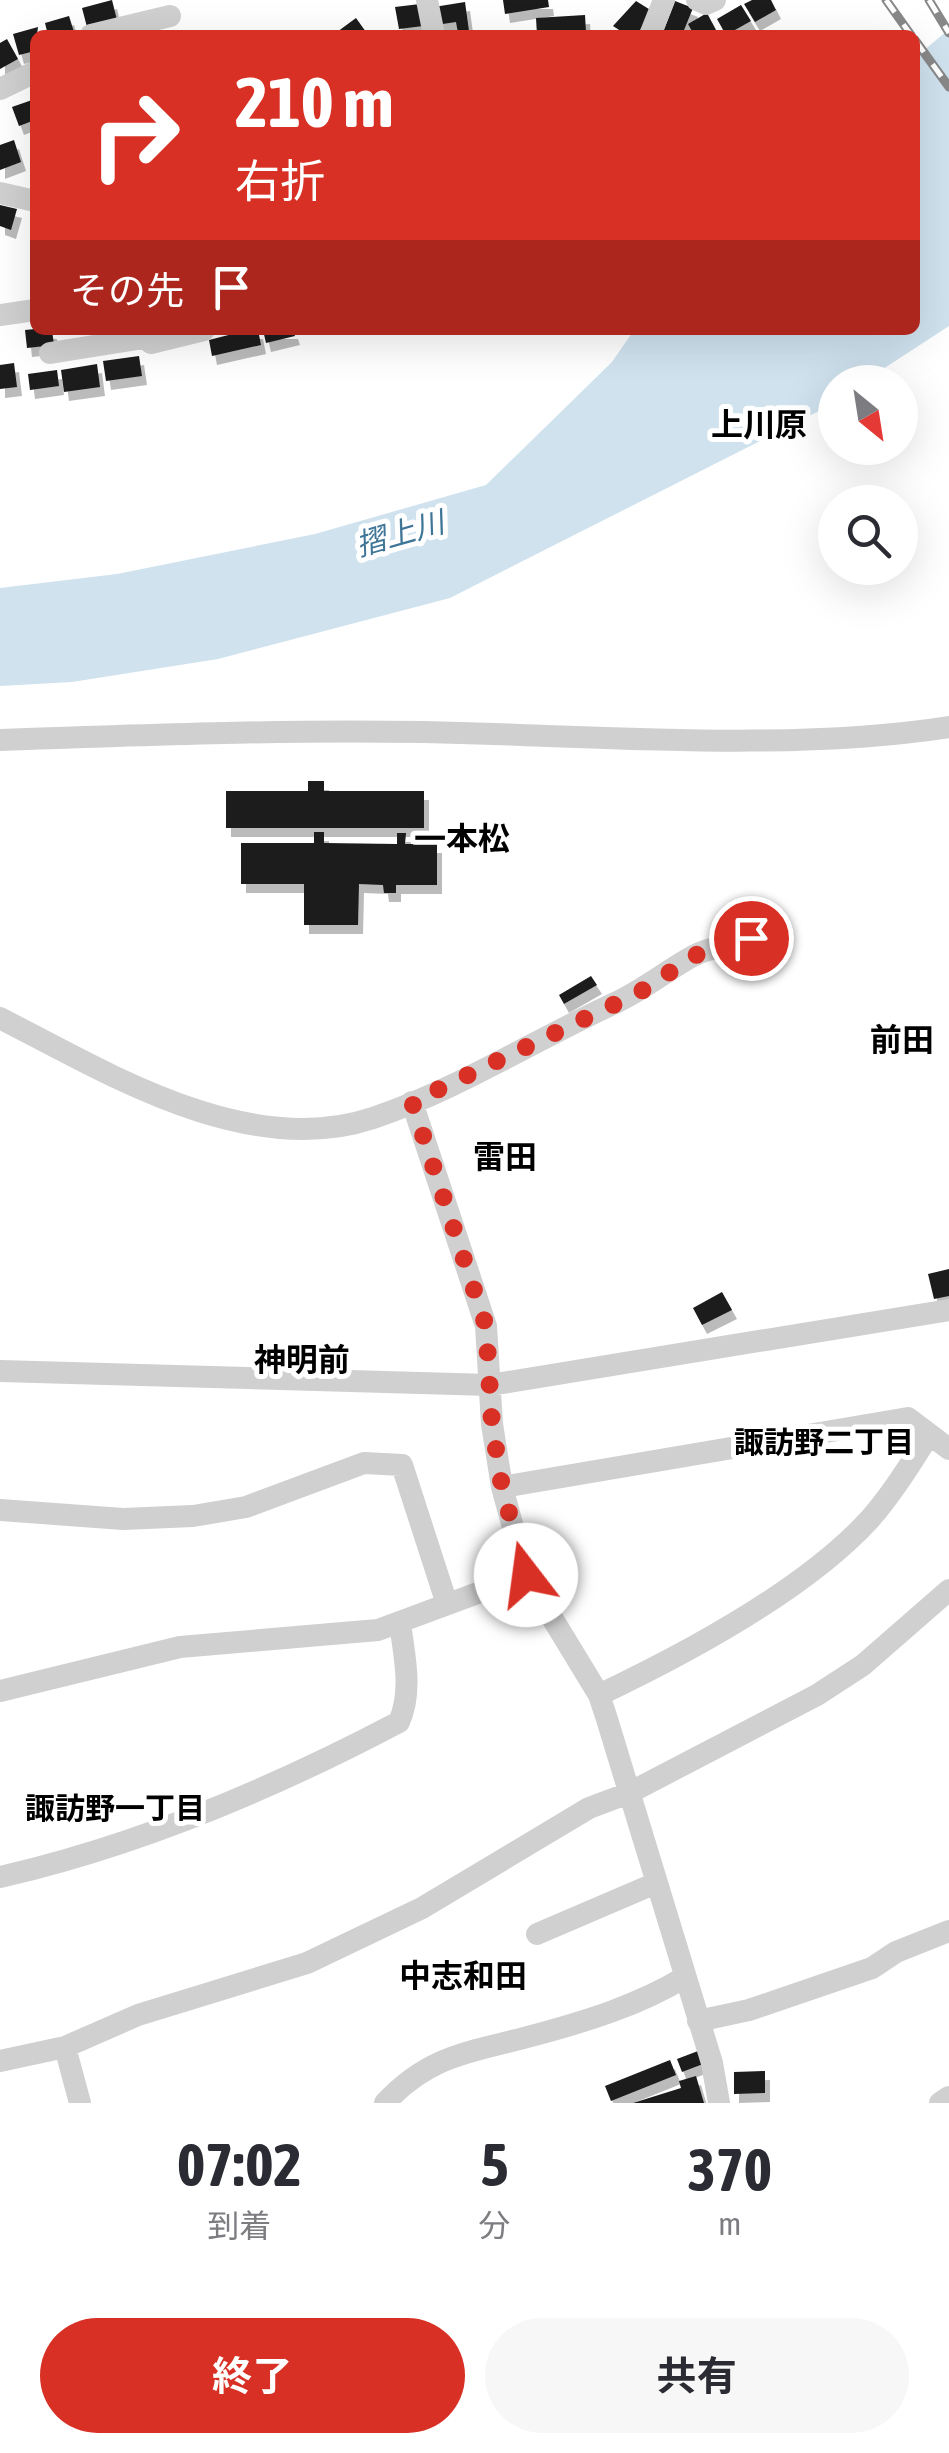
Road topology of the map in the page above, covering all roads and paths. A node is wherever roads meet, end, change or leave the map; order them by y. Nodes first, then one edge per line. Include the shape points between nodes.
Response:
1 (427, 0) edge
2 (664, 0) edge
3 (697, 0) edge
4 (715, 0) edge
5 (170, 16) dead end
6 (112, 30) edge
7 (433, 30) edge
8 (652, 30) edge
9 (30, 74) edge
10 (0, 89) edge
11 (0, 193) edge
12 (30, 200) edge
13 (30, 311) edge
14 (0, 314) edge
15 (139, 335) edge
16 (149, 335) edge
17 (185, 335) edge
18 (50, 353) dead end
19 (949, 727) edge
20 (0, 740) edge
21 (751, 938) dead end
22 (0, 1018) edge
23 (412, 1102) junction
24 (949, 1310) edge
25 (0, 1370) edge
26 (490, 1385) junction
27 (928, 1436) junction
28 (949, 1448) edge
29 (502, 1487) junction
30 (0, 1510) edge
31 (526, 1575) junction
32 (949, 1590) edge
33 (447, 1604) junction
34 (400, 1622) junction
35 (0, 1692) edge
36 (598, 1695) junction
37 (628, 1793) junction
38 (0, 1877) edge
39 (656, 1883) junction
40 (949, 1931) edge
41 (537, 1934) dead end
42 (685, 1977) junction
43 (698, 2021) junction
44 (65, 2046) junction
45 (0, 2061) edge
46 (949, 2097) edge
47 (80, 2103) edge
48 (385, 2103) edge
49 (719, 2103) edge
50 (940, 2103) edge

1 - 7 street
2 - 8 street
3 - 4 street
5 - 6 street
9 - 10 street
11 - 12 street
13 - 14 street
15 - 18 street
16 - 17 street via 151,344
19 - 20 street via 895,735 616,741 491,734
21 - 23 street via 696,955 640,992
22 - 23 street via 132,1085 232,1120 340,1126
23 - 26 street via 486,1326
24 - 26 street
25 - 26 street
26 - 29 street
27 - 28 street
27 - 29 street via 908,1418
27 - 36 street via 871,1518 828,1558 663,1664
29 - 31 street
30 - 33 street via 123,1519 192,1516 246,1508 364,1463 402,1465
31 - 33 street
31 - 36 street
32 - 37 street via 863,1665
33 - 34 street
34 - 35 street via 378,1630 180,1647
34 - 38 street via 407,1676 399,1722 292,1779 80,1859
36 - 37 street
37 - 39 street
37 - 44 street via 307,1963 138,2015
39 - 41 street
39 - 42 street
40 - 43 street via 872,1968
42 - 43 street
42 - 48 street via 647,2000 449,2056 418,2071
43 - 49 street
44 - 45 street
44 - 47 street
46 - 50 street

